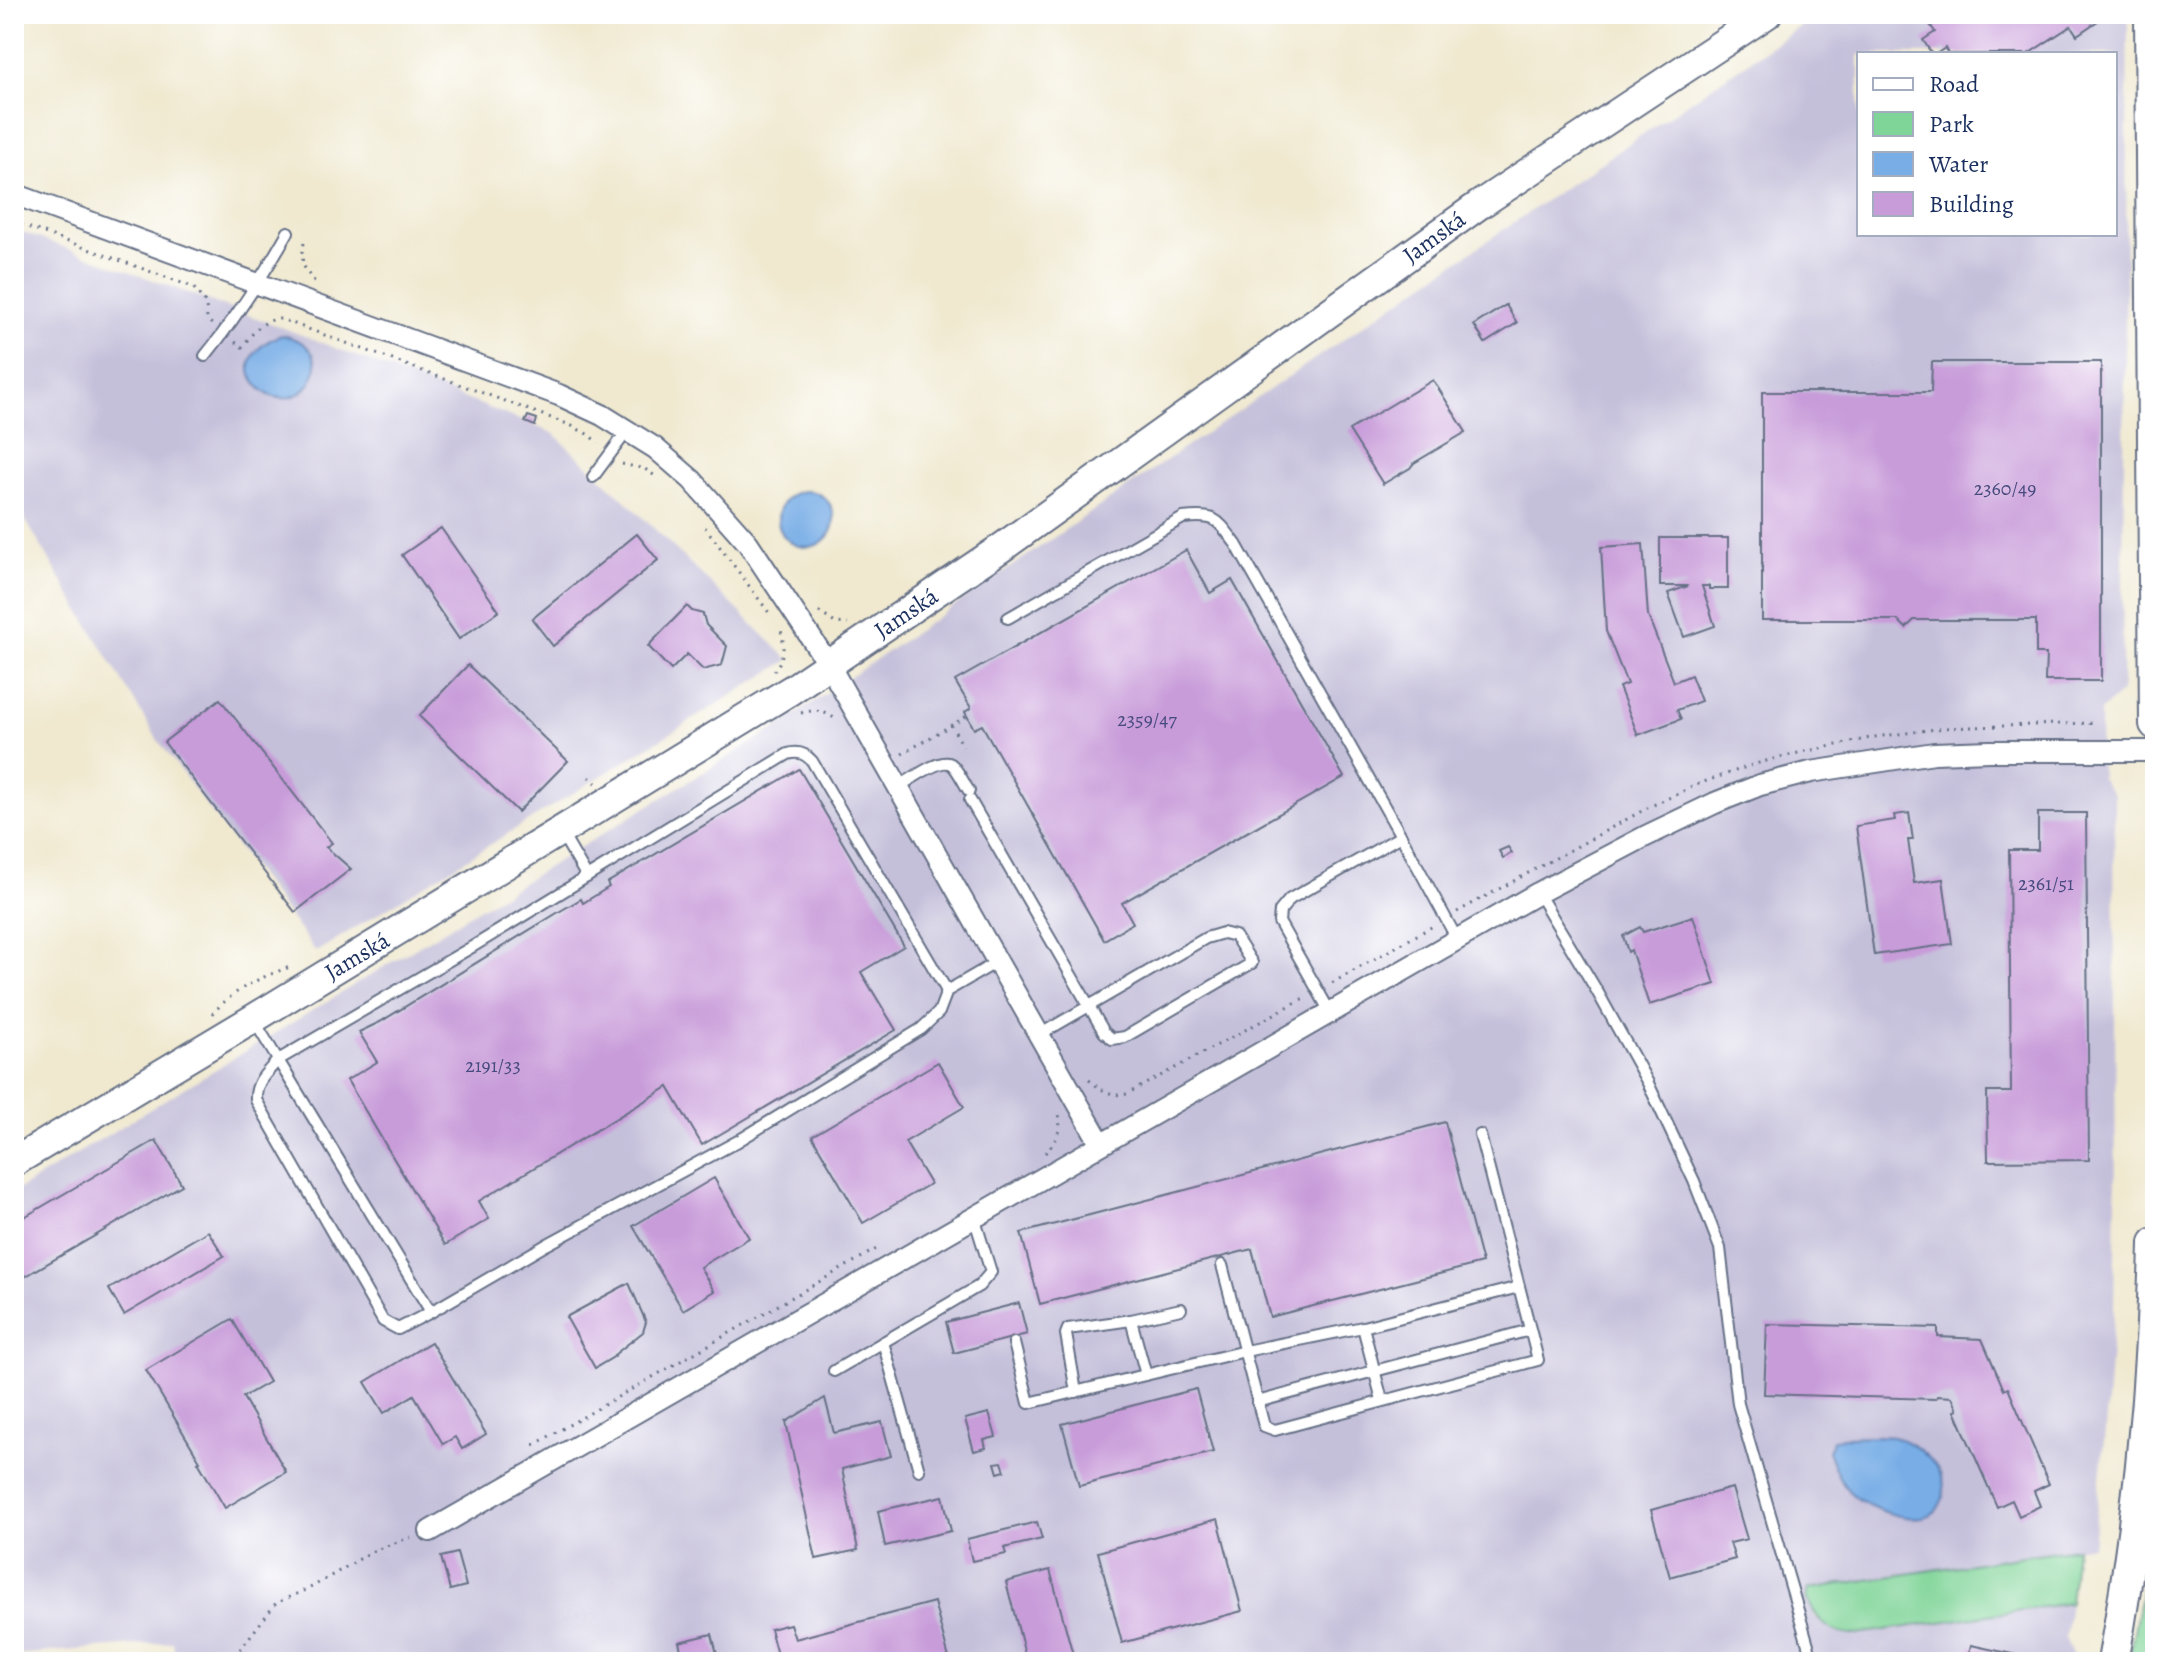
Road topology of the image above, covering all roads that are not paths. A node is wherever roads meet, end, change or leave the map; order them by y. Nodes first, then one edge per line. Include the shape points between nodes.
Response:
1 (1767, 14) edge
2 (2150, 14) edge
3 (14, 194) edge
4 (288, 232) dead end
5 (258, 284) junction
6 (205, 356) dead end
7 (628, 430) junction
8 (593, 477) dead end
9 (1008, 618) dead end
10 (829, 665) junction
11 (2155, 724) edge
12 (2155, 751) edge
13 (898, 787) junction
14 (561, 832) junction
15 (1401, 836) junction
16 (587, 877) junction
17 (1538, 893) junction
18 (1457, 939) junction
19 (997, 962) junction
20 (947, 991) junction
21 (1089, 1006) junction
22 (1330, 1012) junction
23 (253, 1019) junction
24 (1039, 1035) junction
25 (278, 1060) junction
26 (1480, 1135) dead end
27 (1101, 1144) junction
28 (14, 1162) edge
29 (974, 1217) junction
30 (2155, 1243) edge
31 (1222, 1265) dead end
32 (1519, 1287) junction
33 (1181, 1309) dead end
34 (431, 1312) junction
35 (1131, 1320) junction
36 (1363, 1327) junction
37 (1530, 1330) junction
38 (883, 1342) junction
39 (1014, 1343) dead end
40 (1245, 1351) junction
41 (834, 1371) dead end
42 (1374, 1371) junction
43 (1146, 1375) junction
44 (1076, 1392) junction
45 (1382, 1400) junction
46 (1257, 1402) junction
47 (919, 1470) dead end
48 (430, 1531) road end
49 (1813, 1662) edge
50 (2113, 1662) edge

1 - 10 street, Jamská via 1479,205 1017,537
2 - 11 main road
3 - 5 street
4 - 5 lane
5 - 6 lane
5 - 7 street via 559,395
7 - 8 lane
7 - 10 street via 692,480 748,543
9 - 15 lane via 1183,518 1204,516 1220,522
10 - 13 street
10 - 14 street, Jamská
12 - 17 street via 1934,753 1811,772 1715,803
13 - 19 street
13 - 21 lane via 937,764 953,765
14 - 16 lane
14 - 23 street, Jamská
15 - 18 lane
15 - 22 lane via 1290,899 1280,911 1282,929
16 - 20 lane via 788,754 803,753
16 - 25 lane
17 - 18 street
17 - 49 lane via 1648,1083 1720,1248 1738,1404
18 - 22 street
19 - 20 lane
19 - 24 street
20 - 34 lane via 939,1012 921,1029 738,1141
21 - 21 lane via 1104,1032 1117,1039 1252,963 1235,936 1217,934
21 - 24 lane
22 - 27 street
23 - 25 lane
23 - 28 street, Jamská
24 - 27 street
25 - 34 lane
25 - 34 lane via 258,1082 256,1100 383,1321 398,1329
26 - 32 lane
27 - 29 street
29 - 38 lane via 991,1272 979,1286
29 - 48 street
30 - 50 main road via 2145,1432
31 - 40 lane
32 - 36 lane
32 - 37 lane
33 - 35 lane
35 - 43 lane
35 - 44 lane via 1068,1329
36 - 40 lane
36 - 42 lane
37 - 42 lane
37 - 45 lane via 1538,1360
38 - 41 lane
38 - 47 lane
39 - 44 lane via 1029,1403
40 - 43 lane
40 - 46 lane
42 - 45 lane
42 - 46 lane
43 - 44 lane
45 - 46 lane via 1275,1430 1264,1426

